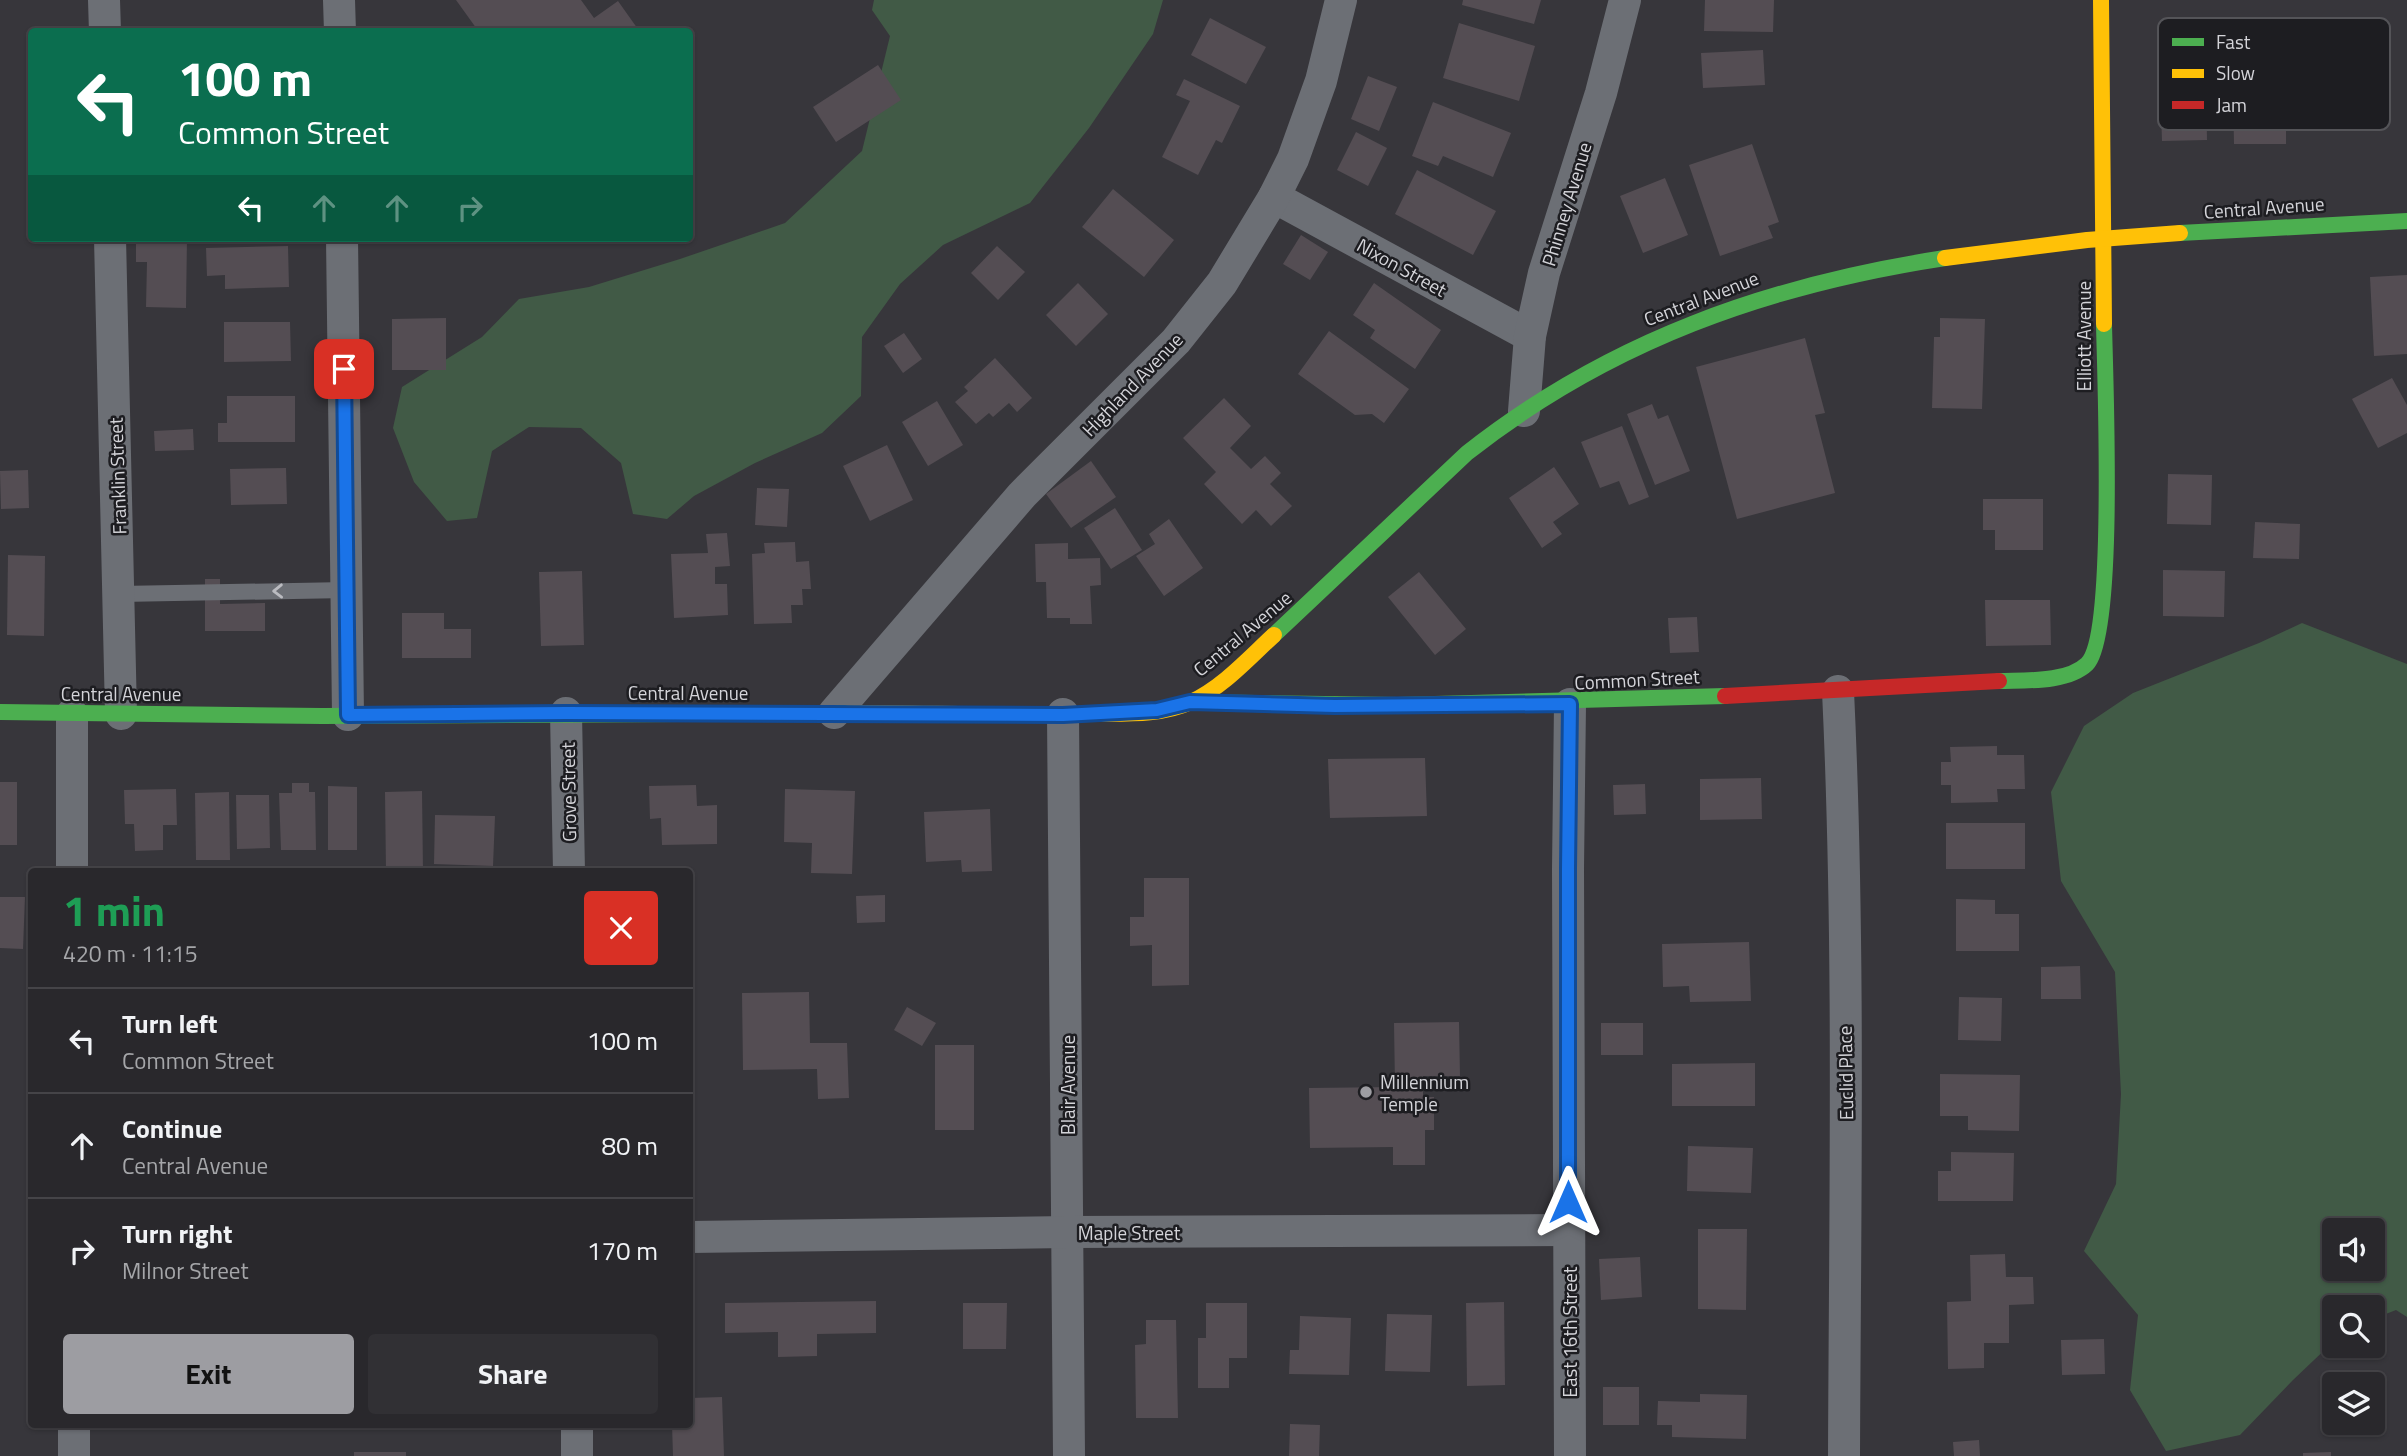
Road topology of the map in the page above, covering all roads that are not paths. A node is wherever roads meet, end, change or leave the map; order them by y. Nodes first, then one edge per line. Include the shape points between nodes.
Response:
1 (104, 0) edge
2 (339, 0) edge
3 (1341, 0) edge
4 (1625, 0) edge
5 (2101, 0) edge
6 (105, 28) edge
7 (340, 28) edge
8 (1275, 197) junction
9 (2407, 220) edge
10 (2104, 238) junction
11 (110, 242) edge
12 (342, 242) edge
13 (1530, 337) junction
14 (1524, 411) junction
15 (347, 590) junction
16 (120, 594) junction
17 (2084, 667) joint
18 (1838, 691) junction
19 (1190, 702) junction
20 (1570, 704) junction
21 (0, 712) edge
22 (566, 713) junction
23 (834, 713) junction
24 (72, 715) junction
25 (121, 715) junction
26 (348, 715) junction
27 (1063, 715) junction
28 (72, 868) edge
29 (569, 868) edge
30 (1568, 1230) junction
31 (1068, 1232) junction
32 (693, 1237) edge
33 (74, 1428) edge
34 (577, 1428) edge
35 (74, 1456) edge
36 (577, 1456) edge
37 (1069, 1456) edge
38 (1570, 1456) edge
39 (1844, 1456) edge

1 - 6 street
2 - 7 street
3 - 8 street, Highland Avenue via 1308,122
4 - 13 street, Phinney Avenue
5 - 10 street, Elliott Avenue
8 - 13 street, Nixon Street
8 - 23 street, Highland Avenue via 1222,283 1176,341 1022,495
9 - 10 street, Central Avenue
10 - 14 street, Central Avenue via 1942,257 1781,291 1645,342 1587,371
10 - 17 street, Elliott Avenue via 2102,617 2098,643
11 - 16 street, Franklin Street
12 - 15 street
13 - 14 street, Phinney Avenue
14 - 19 street, Central Avenue via 1451,467 1310,605 1227,677
15 -> 16 lane
15 - 26 street
16 - 25 street, Franklin Street
17 - 18 street, Common Street via 2071,674 2023,680
18 - 20 street, Common Street
18 - 39 street, Euclid Place via 1846,1127
19 - 20 street, Common Street
19 - 27 street, Central Avenue via 1157,710
20 - 30 street, East 16th Street
21 - 24 street, Central Avenue
22 - 23 street, Central Avenue
22 - 26 street, Central Avenue
22 - 29 street, Grove Street
23 - 27 street, Central Avenue
24 - 25 street, Central Avenue
24 - 28 street
25 - 26 street, Central Avenue
27 - 31 street, Blair Avenue
30 - 31 street, Maple Street
30 - 38 street, East 16th Street
31 - 32 street, Maple Street
31 - 37 street, Blair Avenue
33 - 35 street
34 - 36 street

